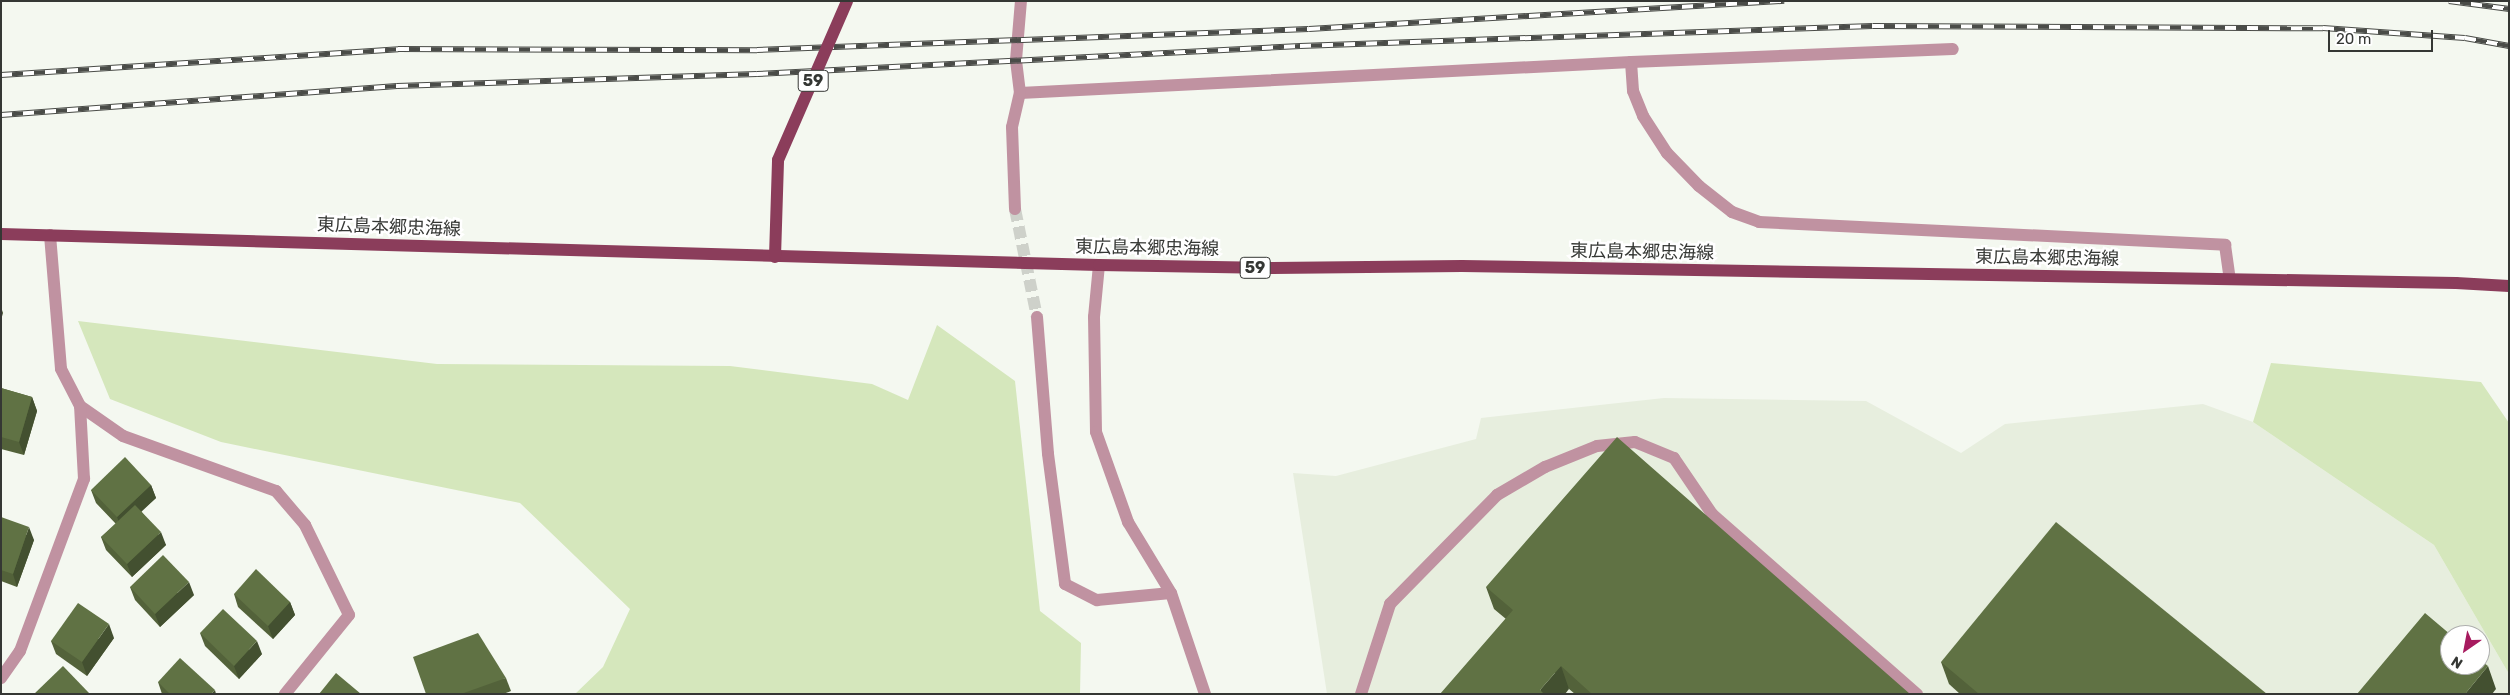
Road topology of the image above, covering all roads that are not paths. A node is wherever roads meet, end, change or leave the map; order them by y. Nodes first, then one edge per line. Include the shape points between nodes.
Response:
1 (847, 1) edge
2 (1021, 1) edge
3 (1953, 49) dead end
4 (1631, 62) junction
5 (1020, 94) junction
6 (1014, 209) tunnel mouth
7 (1, 234) edge
8 (50, 236) junction
9 (775, 257) junction
10 (1099, 265) junction
11 (2230, 279) junction
12 (2509, 286) edge
13 (1037, 317) tunnel mouth
14 (80, 406) junction
15 (1171, 593) junction
16 (1, 678) edge
17 (285, 694) edge
18 (1205, 694) edge
19 (1361, 694) edge
20 (1916, 694) edge

1 - 9 main road, 59, bridge via 778,160
2 - 5 street via 1016,60
3 - 4 street
4 - 5 street
4 - 11 street via 1632,91 1642,116 1666,153 1699,186 1732,212 1759,222 2225,245
5 - 6 street via 1012,127
7 - 8 main road, 東広島本郷忠海線 / 59
8 - 9 main road, 東広島本郷忠海線 / 59
8 - 14 street via 61,369
9 - 10 main road, 東広島本郷忠海線 / 59
10 - 11 main road, 東広島本郷忠海線 / 59 via 1272,268 1462,266
10 - 15 street via 1094,317 1096,432 1128,522
11 - 12 main road, 東広島本郷忠海線 / 59
13 - 15 street via 1048,454 1065,584 1097,600
14 - 16 street via 84,480 20,651
14 - 17 street via 123,436 276,491 305,525 349,615
15 - 18 street
19 - 20 street via 1390,604 1497,495 1545,467 1597,446 1635,442 1674,458 1712,514

